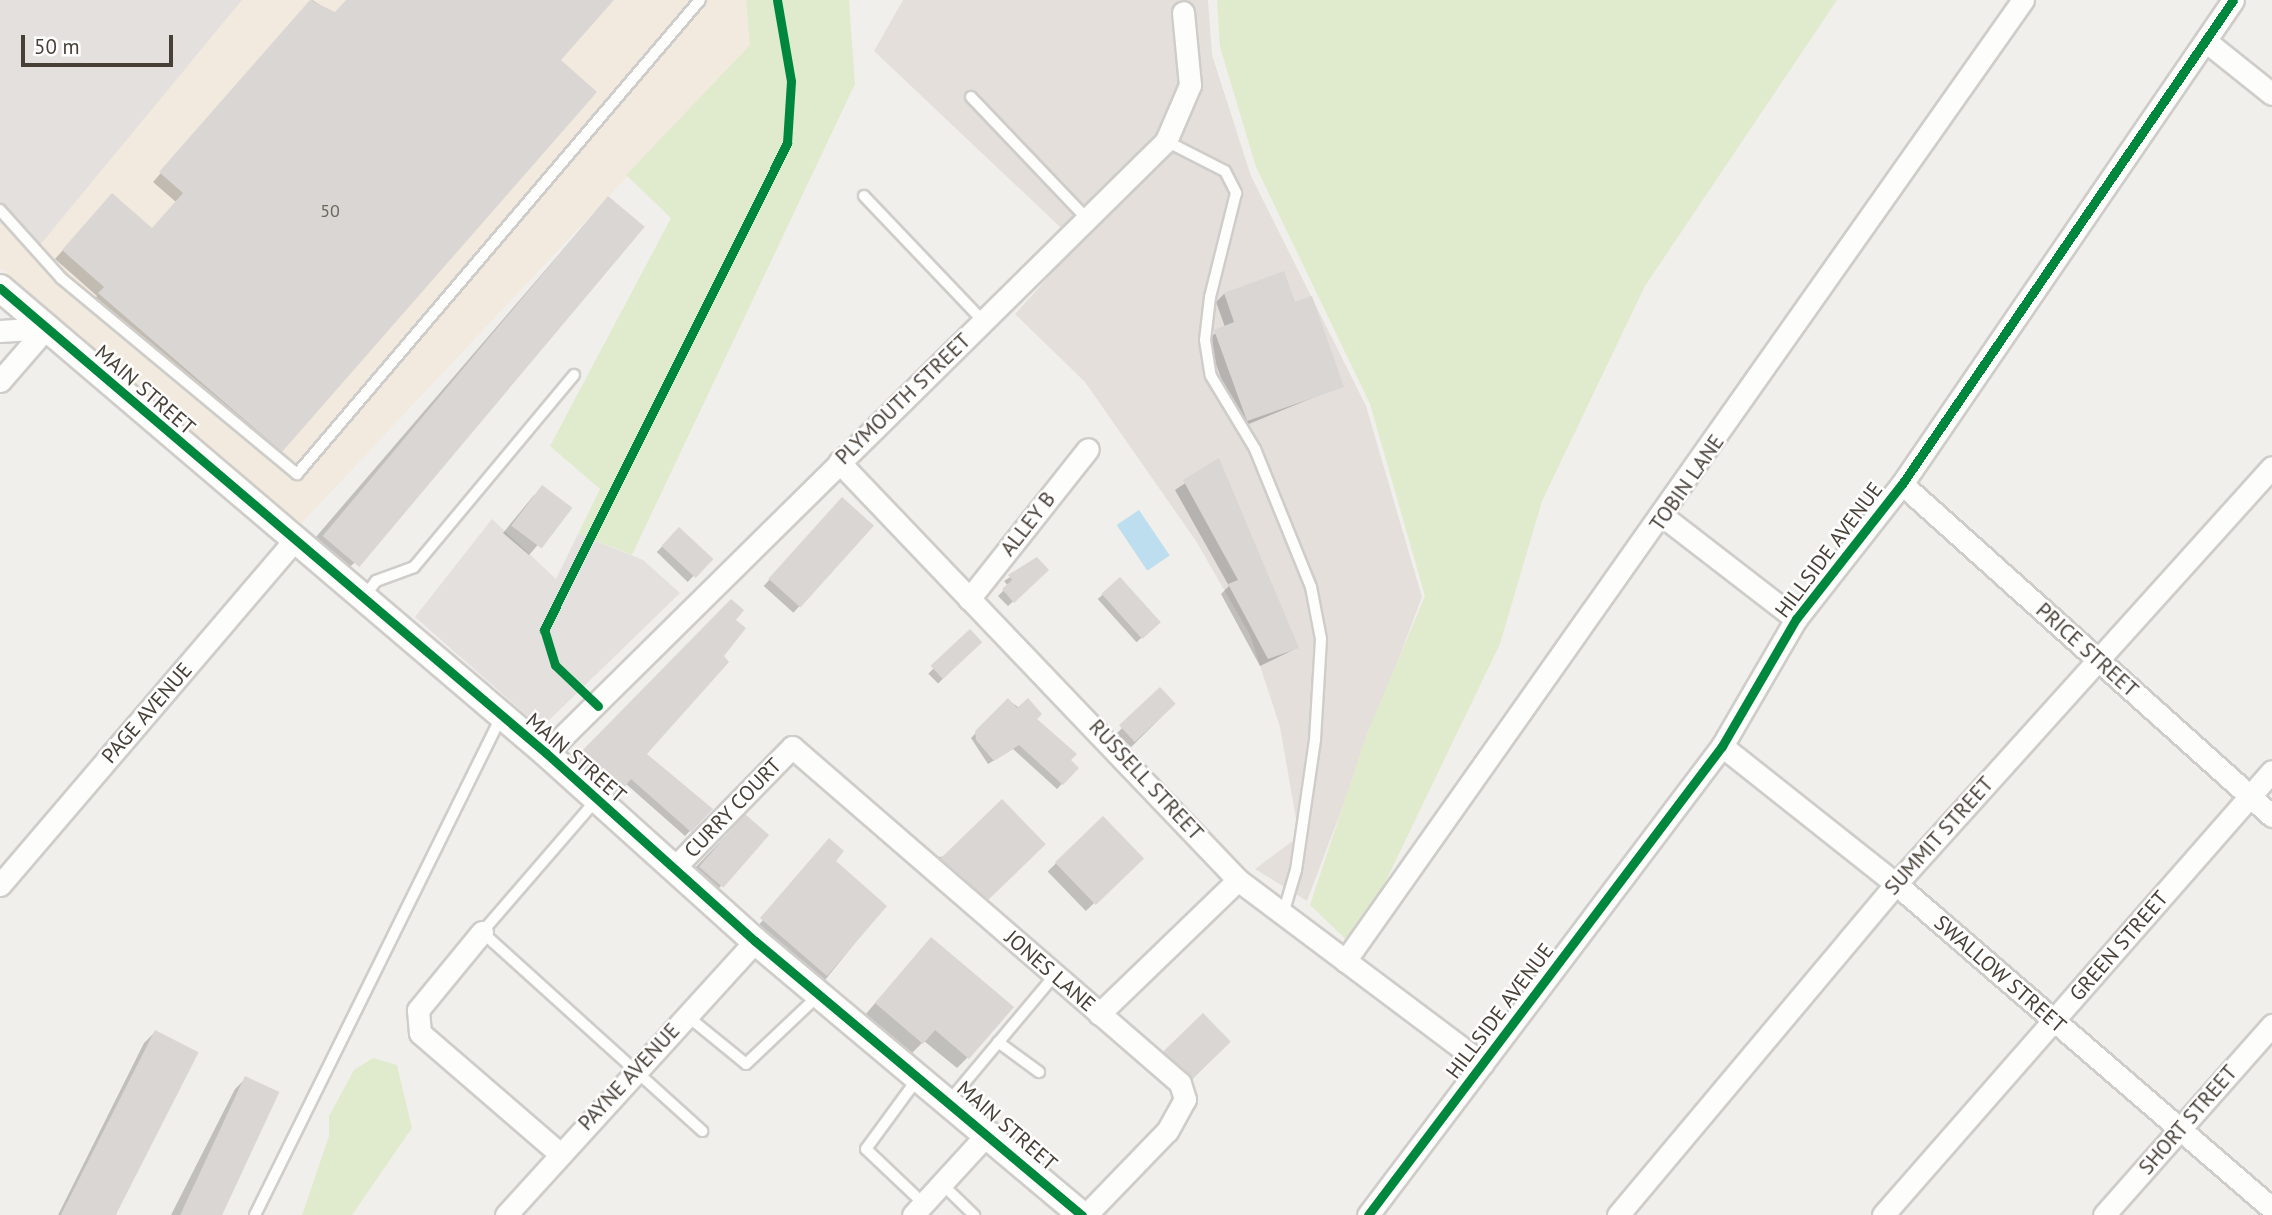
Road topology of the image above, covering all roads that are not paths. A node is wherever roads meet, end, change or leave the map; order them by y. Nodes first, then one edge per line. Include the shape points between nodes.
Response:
1 (700, 0) edge
2 (2023, 0) edge
3 (2233, 0) edge
4 (1183, 12) dead end
5 (2207, 42) junction
6 (2272, 94) edge
7 (971, 97) dead end
8 (1166, 141) junction
9 (864, 196) dead end
10 (0, 210) edge
11 (1087, 219) junction
12 (0, 288) edge
13 (983, 321) junction
14 (46, 328) junction
15 (0, 331) edge
16 (574, 375) dead end
17 (0, 381) edge
18 (1088, 449) dead end
19 (839, 462) junction
20 (2272, 467) edge
21 (1902, 484) junction
22 (1664, 517) junction
23 (295, 541) junction
24 (362, 599) junction
25 (969, 599) junction
26 (1796, 619) junction
27 (2098, 659) junction
28 (501, 717) junction
29 (1722, 746) junction
30 (792, 747) joint
31 (546, 753) junction
32 (2272, 771) edge
33 (2249, 798) junction
34 (597, 799) junction
35 (2272, 816) edge
36 (674, 868) junction
37 (1238, 880) junction
38 (1896, 884) junction
39 (0, 885) edge
40 (1283, 914) junction
41 (482, 932) junction
42 (755, 941) junction
43 (1345, 961) junction
44 (1055, 975) junction
45 (820, 994) junction
46 (687, 1014) junction
47 (1099, 1014) junction
48 (2054, 1021) junction
49 (2272, 1025) edge
50 (999, 1042) junction
51 (1483, 1064) junction
52 (633, 1072) junction
53 (1038, 1072) dead end
54 (920, 1075) junction
55 (950, 1100) junction
56 (2180, 1128) junction
57 (702, 1131) dead end
58 (989, 1132) junction
59 (559, 1153) junction
60 (942, 1184) junction
61 (918, 1209) edge
62 (2272, 1209) edge
63 (255, 1215) edge
64 (506, 1215) edge
65 (974, 1215) edge
66 (1084, 1215) edge
67 (1368, 1215) edge
68 (1618, 1215) edge
69 (1883, 1215) edge
70 (2104, 1215) edge

1 - 10 lane via 297,474 61,278
2 - 22 street, TOBIN LANE
3 - 5 street, HILLSIDE AVENUE
4 - 8 street, PLYMOUTH STREET via 1190,85
5 - 6 street
5 - 21 street, HILLSIDE AVENUE
7 - 11 lane
8 - 11 street, PLYMOUTH STREET
8 - 40 lane via 1225,171 1236,193 1210,297 1205,340 1211,376 1260,460 1311,587 1321,639 1315,740 1296,870
9 - 13 lane
11 - 13 street, PLYMOUTH STREET
12 - 14 street, MAIN STREET
13 - 19 street, PLYMOUTH STREET
14 - 15 street
14 - 17 street
14 - 23 street, MAIN STREET
16 - 24 lane via 414,567 376,581
18 - 25 street, ALLEY B
19 - 25 street, RUSSELL STREET
19 - 31 street, PLYMOUTH STREET
20 - 27 street, SUMMIT STREET
21 - 26 street, HILLSIDE AVENUE
21 - 27 street, PRICE STREET
22 - 26 street
22 - 43 street, TOBIN LANE
23 - 24 street, MAIN STREET
23 - 39 street, PAGE AVENUE
24 - 28 street, MAIN STREET
25 - 37 street, RUSSELL STREET
26 - 29 street, HILLSIDE AVENUE
27 - 33 street, PRICE STREET
27 - 38 street, SUMMIT STREET
28 - 31 street, MAIN STREET
28 - 63 lane
29 - 38 street, SWALLOW STREET
29 - 51 street, HILLSIDE AVENUE
30 - 36 street, CURRY COURT
30 - 44 street, JONES LANE
31 - 34 street, MAIN STREET
32 - 33 street, GREEN STREET
33 - 35 street, PRICE STREET
33 - 48 street, GREEN STREET
34 - 36 street, MAIN STREET
34 - 41 lane
36 - 42 street, MAIN STREET
37 - 40 street, RUSSELL STREET
37 - 47 street
38 - 48 street, SWALLOW STREET
38 - 68 street, SUMMIT STREET
40 - 43 street, RUSSELL STREET
41 - 52 lane
41 - 59 street via 418,1010 420,1032
42 - 45 street, MAIN STREET
42 - 46 street, PAYNE AVENUE
43 - 51 street, RUSSELL STREET
44 - 47 street, JONES LANE
44 - 50 lane
45 - 46 lane via 747,1064
45 - 54 street, MAIN STREET
46 - 52 street, PAYNE AVENUE
47 - 66 street, JONES LANE via 1180,1083 1185,1100 1167,1131
48 - 56 street, SWALLOW STREET
48 - 69 street, GREEN STREET
49 - 56 street, SHORT STREET
50 - 53 lane
50 - 55 lane
51 - 67 street, HILLSIDE AVENUE
52 - 57 lane
52 - 59 street, PAYNE AVENUE
54 - 55 street, MAIN STREET
54 - 61 lane via 866,1149
55 - 58 street, MAIN STREET
56 - 62 street, SWALLOW STREET
56 - 70 street, SHORT STREET
58 - 60 street
58 - 66 street, MAIN STREET
59 - 64 street, PAYNE AVENUE
60 - 61 street
60 - 65 lane

